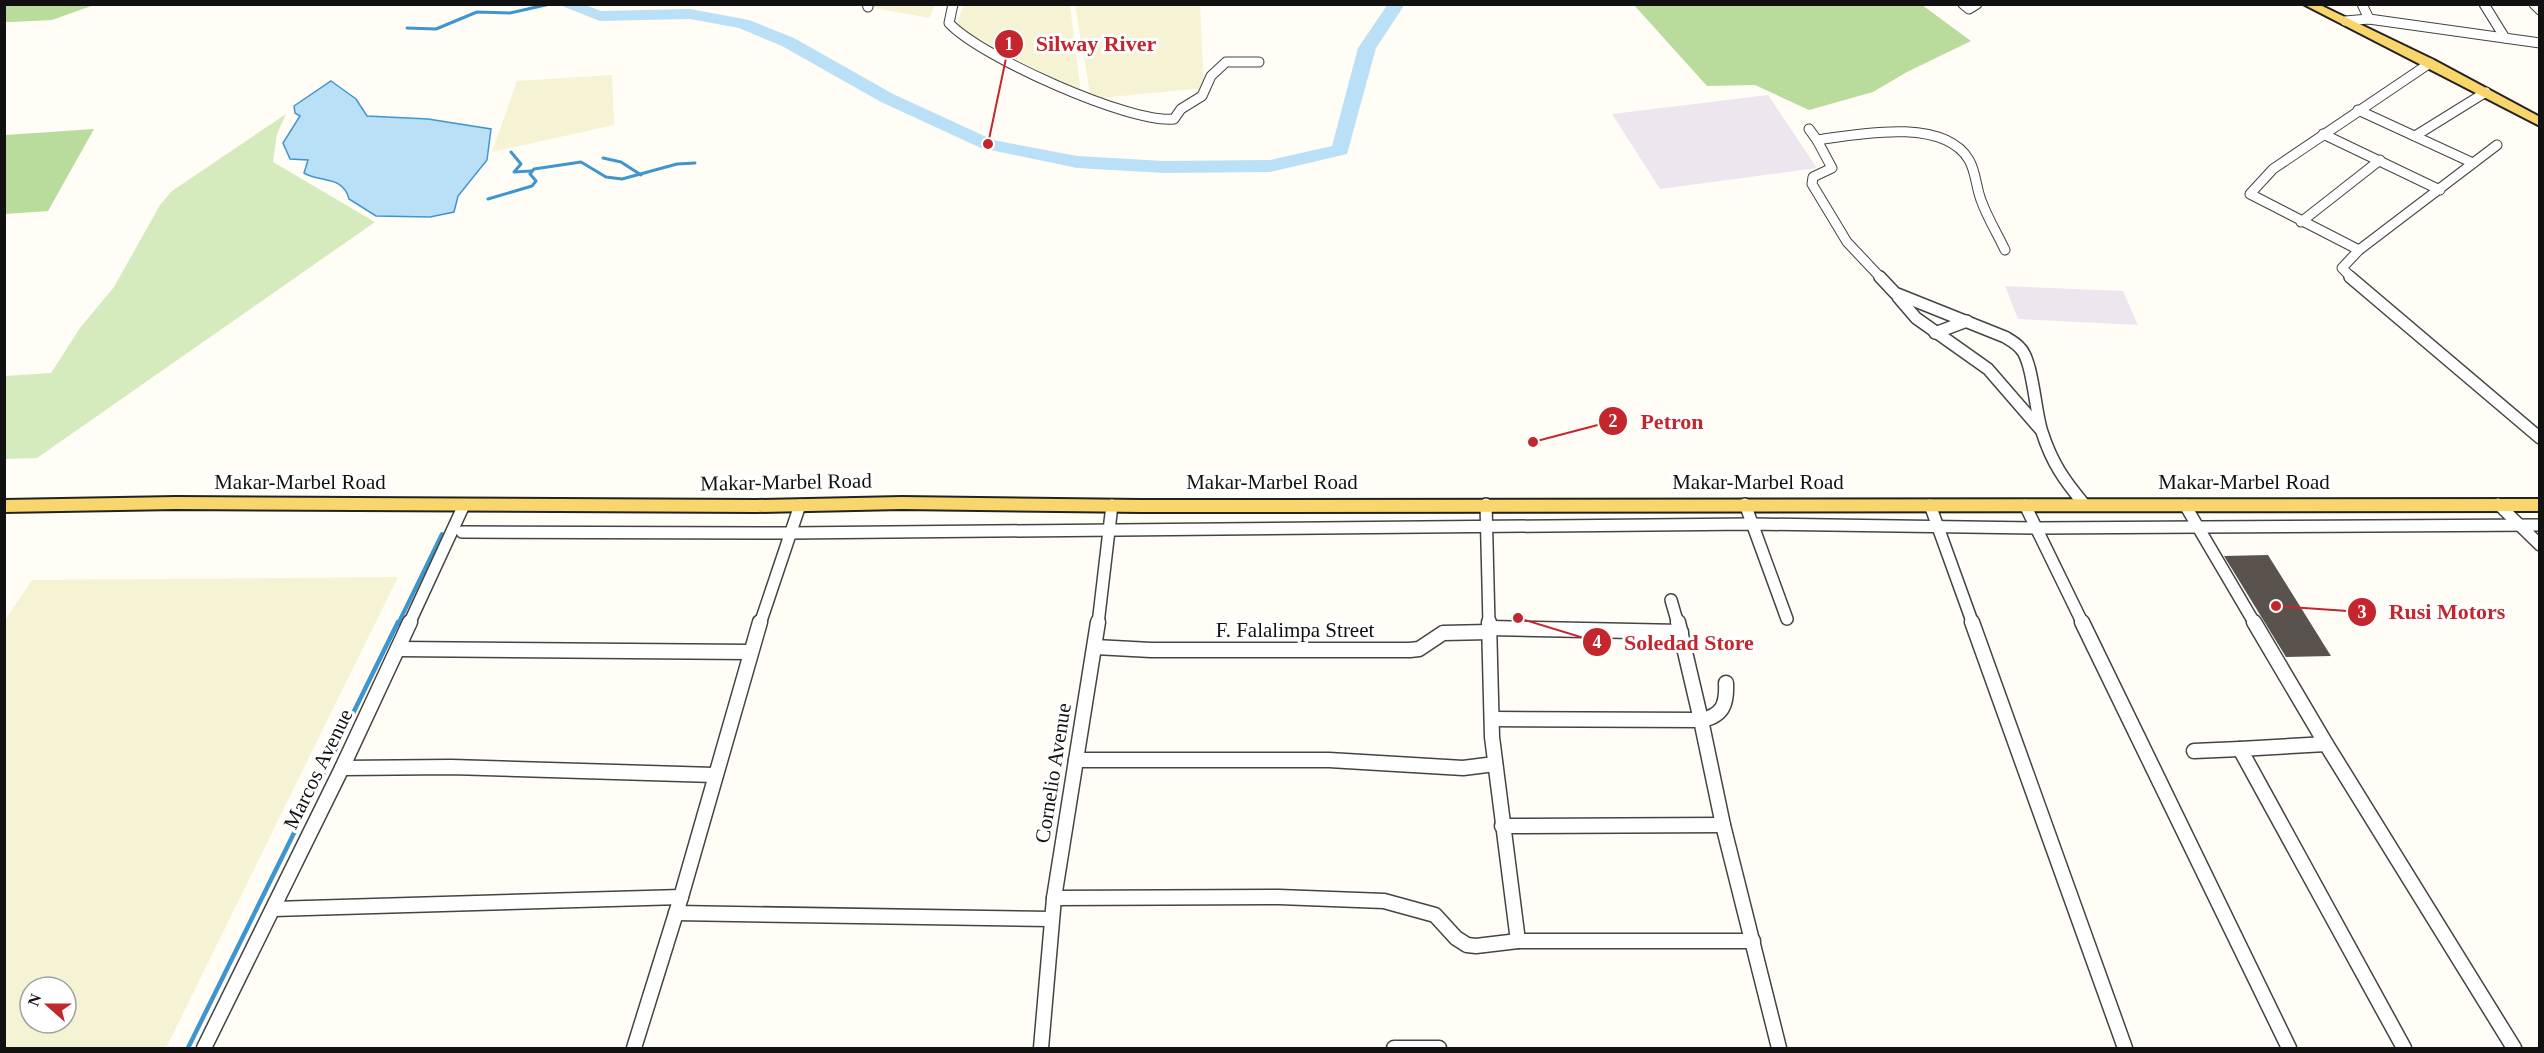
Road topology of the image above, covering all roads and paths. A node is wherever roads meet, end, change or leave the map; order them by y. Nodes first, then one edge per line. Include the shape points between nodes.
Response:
1 (953, 4) edge
2 (1963, 4) edge
3 (2308, 4) edge
4 (2362, 4) edge
5 (2484, 4) edge
6 (2534, 4) edge
7 (1976, 5) edge
8 (2540, 10) edge
9 (2369, 19) junction
10 (2345, 21) junction
11 (2505, 38) junction
12 (2540, 43) edge
13 (1259, 62) dead end
14 (2430, 63) junction
15 (2486, 92) junction
16 (2358, 110) junction
17 (2540, 122) edge
18 (1809, 129) dead end
19 (2323, 134) junction
20 (2415, 136) junction
21 (1817, 140) junction
22 (2497, 145) dead end
23 (2380, 160) junction
24 (2473, 163) junction
25 (2439, 190) junction
26 (2301, 222) junction
27 (2005, 249) dead end
28 (2359, 250) junction
29 (1895, 292) junction
30 (1967, 321) junction
31 (1935, 333) junction
32 (2041, 430) junction
33 (2540, 438) edge
34 (1486, 504) junction
35 (1745, 504) junction
36 (2084, 504) junction
37 (2498, 504) junction
38 (464, 505) junction
39 (800, 505) junction
40 (1112, 505) junction
41 (1930, 505) junction
42 (2025, 505) junction
43 (2185, 505) junction
44 (2540, 505) edge
45 (4, 506) edge
46 (1752, 524) junction
47 (2518, 525) junction
48 (2540, 525) edge
49 (1937, 526) junction
50 (1109, 528) junction
51 (1487, 528) junction
52 (2036, 528) junction
53 (2198, 528) junction
54 (462, 532) dead end
55 (790, 533) junction
56 (2540, 545) edge
57 (1671, 600) dead end
58 (1787, 619) dead end
59 (1489, 630) junction
60 (1681, 632) junction
61 (1095, 647) junction
62 (398, 649) junction
63 (750, 652) junction
64 (1726, 683) dead end
65 (1493, 719) junction
66 (1701, 720) junction
67 (2326, 744) junction
68 (2240, 748) junction
69 (2194, 752) dead end
70 (1076, 760) junction
71 (1495, 764) junction
72 (342, 768) junction
73 (714, 775) junction
74 (1723, 825) junction
75 (1502, 826) junction
76 (681, 897) junction
77 (1053, 898) junction
78 (273, 909) junction
79 (676, 913) junction
80 (1051, 919) junction
81 (1518, 941) junction
82 (1753, 941) junction
83 (204, 1048) edge
84 (634, 1048) edge
85 (1041, 1048) edge
86 (1394, 1048) edge
87 (1439, 1048) edge
88 (1779, 1048) edge
89 (2125, 1048) edge
90 (2289, 1048) edge
91 (2404, 1048) edge
92 (2514, 1048) edge

1 - 13 street via 949,23 978,45 1104,105 1165,120 1174,119 1181,109 1202,96 1211,76 1226,62
2 - 7 street via 1969,9
3 - 10 main road
4 - 9 street
5 - 11 street
6 - 8 street
9 - 10 street
9 - 11 street
10 - 14 main road
11 - 12 street
14 - 15 main road
14 - 16 street
15 - 17 main road
15 - 20 street
16 - 19 street
16 - 20 street
18 - 21 street
19 - 23 street
19 - 26 street via 2273,169 2250,194
20 - 24 street
21 - 27 street via 1888,132 1922,135 1960,147
21 - 29 street via 1832,168 1813,177 1812,184 1847,242
22 - 24 street
23 - 25 street
23 - 26 street
24 - 25 street
25 - 28 street
26 - 28 street
28 - 33 street via 2343,266 2345,273
29 - 30 street
29 - 31 street via 1916,318
30 - 31 street
30 - 32 street via 2005,336 2027,355
31 - 32 street via 1988,369
32 - 36 street via 2060,476
34 - 35 main road, Makar-Marbel Road
34 - 40 main road, Makar-Marbel Road
34 - 51 street
35 - 41 main road, Makar-Marbel Road
35 - 46 street
36 - 42 main road, Makar-Marbel Road
36 - 43 main road, Makar-Marbel Road
37 - 43 main road, Makar-Marbel Road
37 - 44 main road, Makar-Marbel Road
37 - 47 street
38 - 39 main road, Makar-Marbel Road
38 - 45 main road, Makar-Marbel Road
38 - 62 street, Marcos Avenue
39 - 40 main road, Makar-Marbel Road
39 - 55 street
40 - 50 street, Cornelio Avenue
41 - 42 main road, Makar-Marbel Road
41 - 49 street
42 - 52 street
43 - 53 street
46 - 49 street
46 - 51 street
46 - 58 street
47 - 48 street
47 - 53 street
47 - 56 street
49 - 52 street
49 - 89 street
50 - 51 street
50 - 55 street
50 - 61 street, Cornelio Avenue
51 - 59 street
52 - 53 street
52 - 90 street
53 - 67 street
54 - 55 street
55 - 63 street
57 - 60 street
59 - 60 street, F. Falalimpa Street
59 - 61 street, F. Falalimpa Street via 1443,633 1419,649 1410,650
59 - 65 street
60 - 66 street
61 - 70 street, Cornelio Avenue
62 - 63 street
62 - 72 street, Marcos Avenue
63 - 73 street
64 - 66 street via 1724,711 1719,717
65 - 66 street
65 - 71 street
66 - 74 street
67 - 68 street
67 - 92 street
68 - 69 street
68 - 91 street
70 - 71 street via 1329,759 1463,768
70 - 77 street, Cornelio Avenue
71 - 75 street
72 - 73 street via 451,767
72 - 78 street, Marcos Avenue
73 - 76 street
74 - 75 street
74 - 82 street
75 - 81 street
76 - 78 street
76 - 79 street
77 - 80 street, Cornelio Avenue
77 - 81 street via 1280,897 1384,901 1435,915 1467,945
78 - 83 street, Marcos Avenue
79 - 80 street
79 - 84 street
80 - 85 street, Cornelio Avenue
81 - 82 street
82 - 88 street
86 - 87 street

